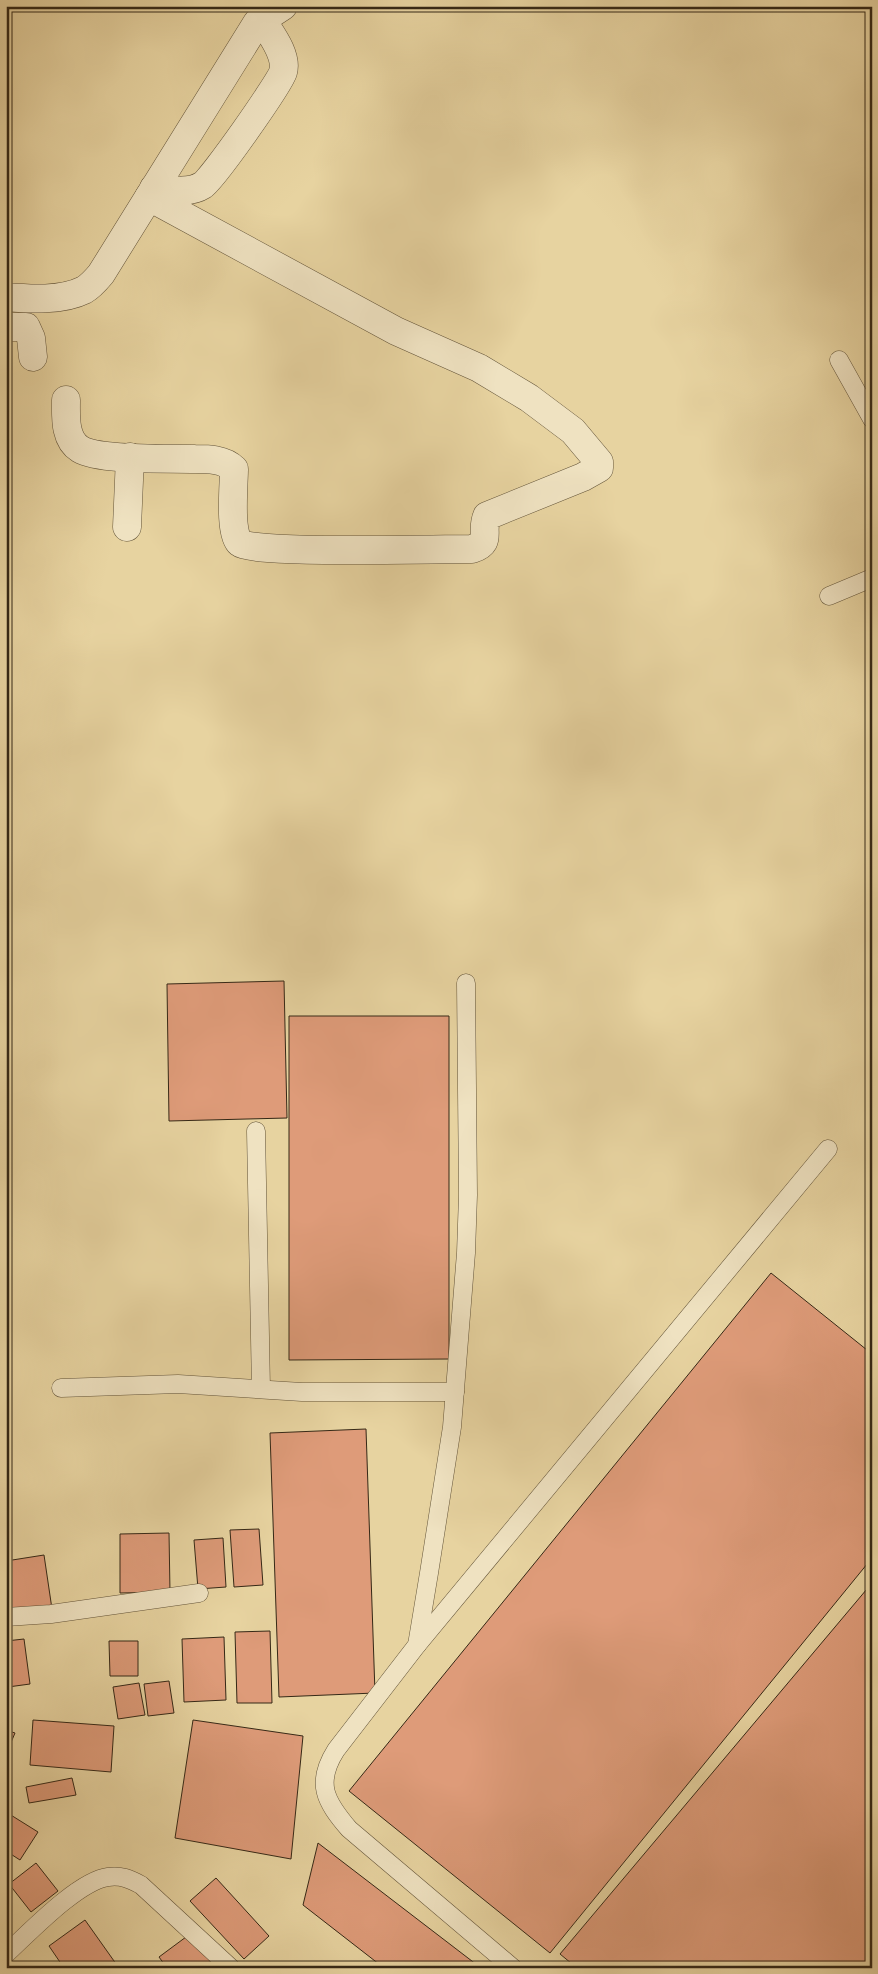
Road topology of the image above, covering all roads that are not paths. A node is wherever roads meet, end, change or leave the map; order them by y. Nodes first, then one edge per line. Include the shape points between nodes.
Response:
1 (272, 13) edge
2 (152, 192) junction
3 (6, 298) edge
4 (6, 327) edge
5 (33, 357) dead end
6 (840, 360) dead end
7 (66, 400) dead end
8 (872, 418) edge
9 (130, 457) junction
10 (127, 527) dead end
11 (872, 578) edge
12 (829, 596) dead end
13 (466, 983) dead end
14 (256, 1131) dead end
15 (828, 1149) dead end
16 (61, 1388) dead end
17 (262, 1389) junction
18 (455, 1392) junction
19 (199, 1593) dead end
20 (6, 1618) edge
21 (416, 1645) junction
22 (6, 1954) edge
23 (231, 1968) edge
24 (513, 1968) edge

1 - 2 street via 248,37
1 - 2 street via 283,72 267,99 206,184 184,191
2 - 3 street via 101,274 88,288 65,295
2 - 9 street via 396,331 478,368 529,398 573,431 599,462 599,468 487,516 484,523 486,540 472,549 289,550 248,547 239,543 234,532 234,469 228,462
4 - 5 street via 26,327
6 - 8 lane
7 - 9 street via 66,424 79,449 93,454
9 - 10 street
11 - 12 lane
13 - 18 lane via 468,1196
14 - 17 lane
15 - 21 lane
16 - 17 lane via 178,1384
17 - 18 lane
18 - 21 lane
19 - 20 lane
21 - 24 lane via 327,1763 323,1782 325,1793 349,1829
22 - 23 lane via 68,1898 97,1880 117,1876 141,1885

